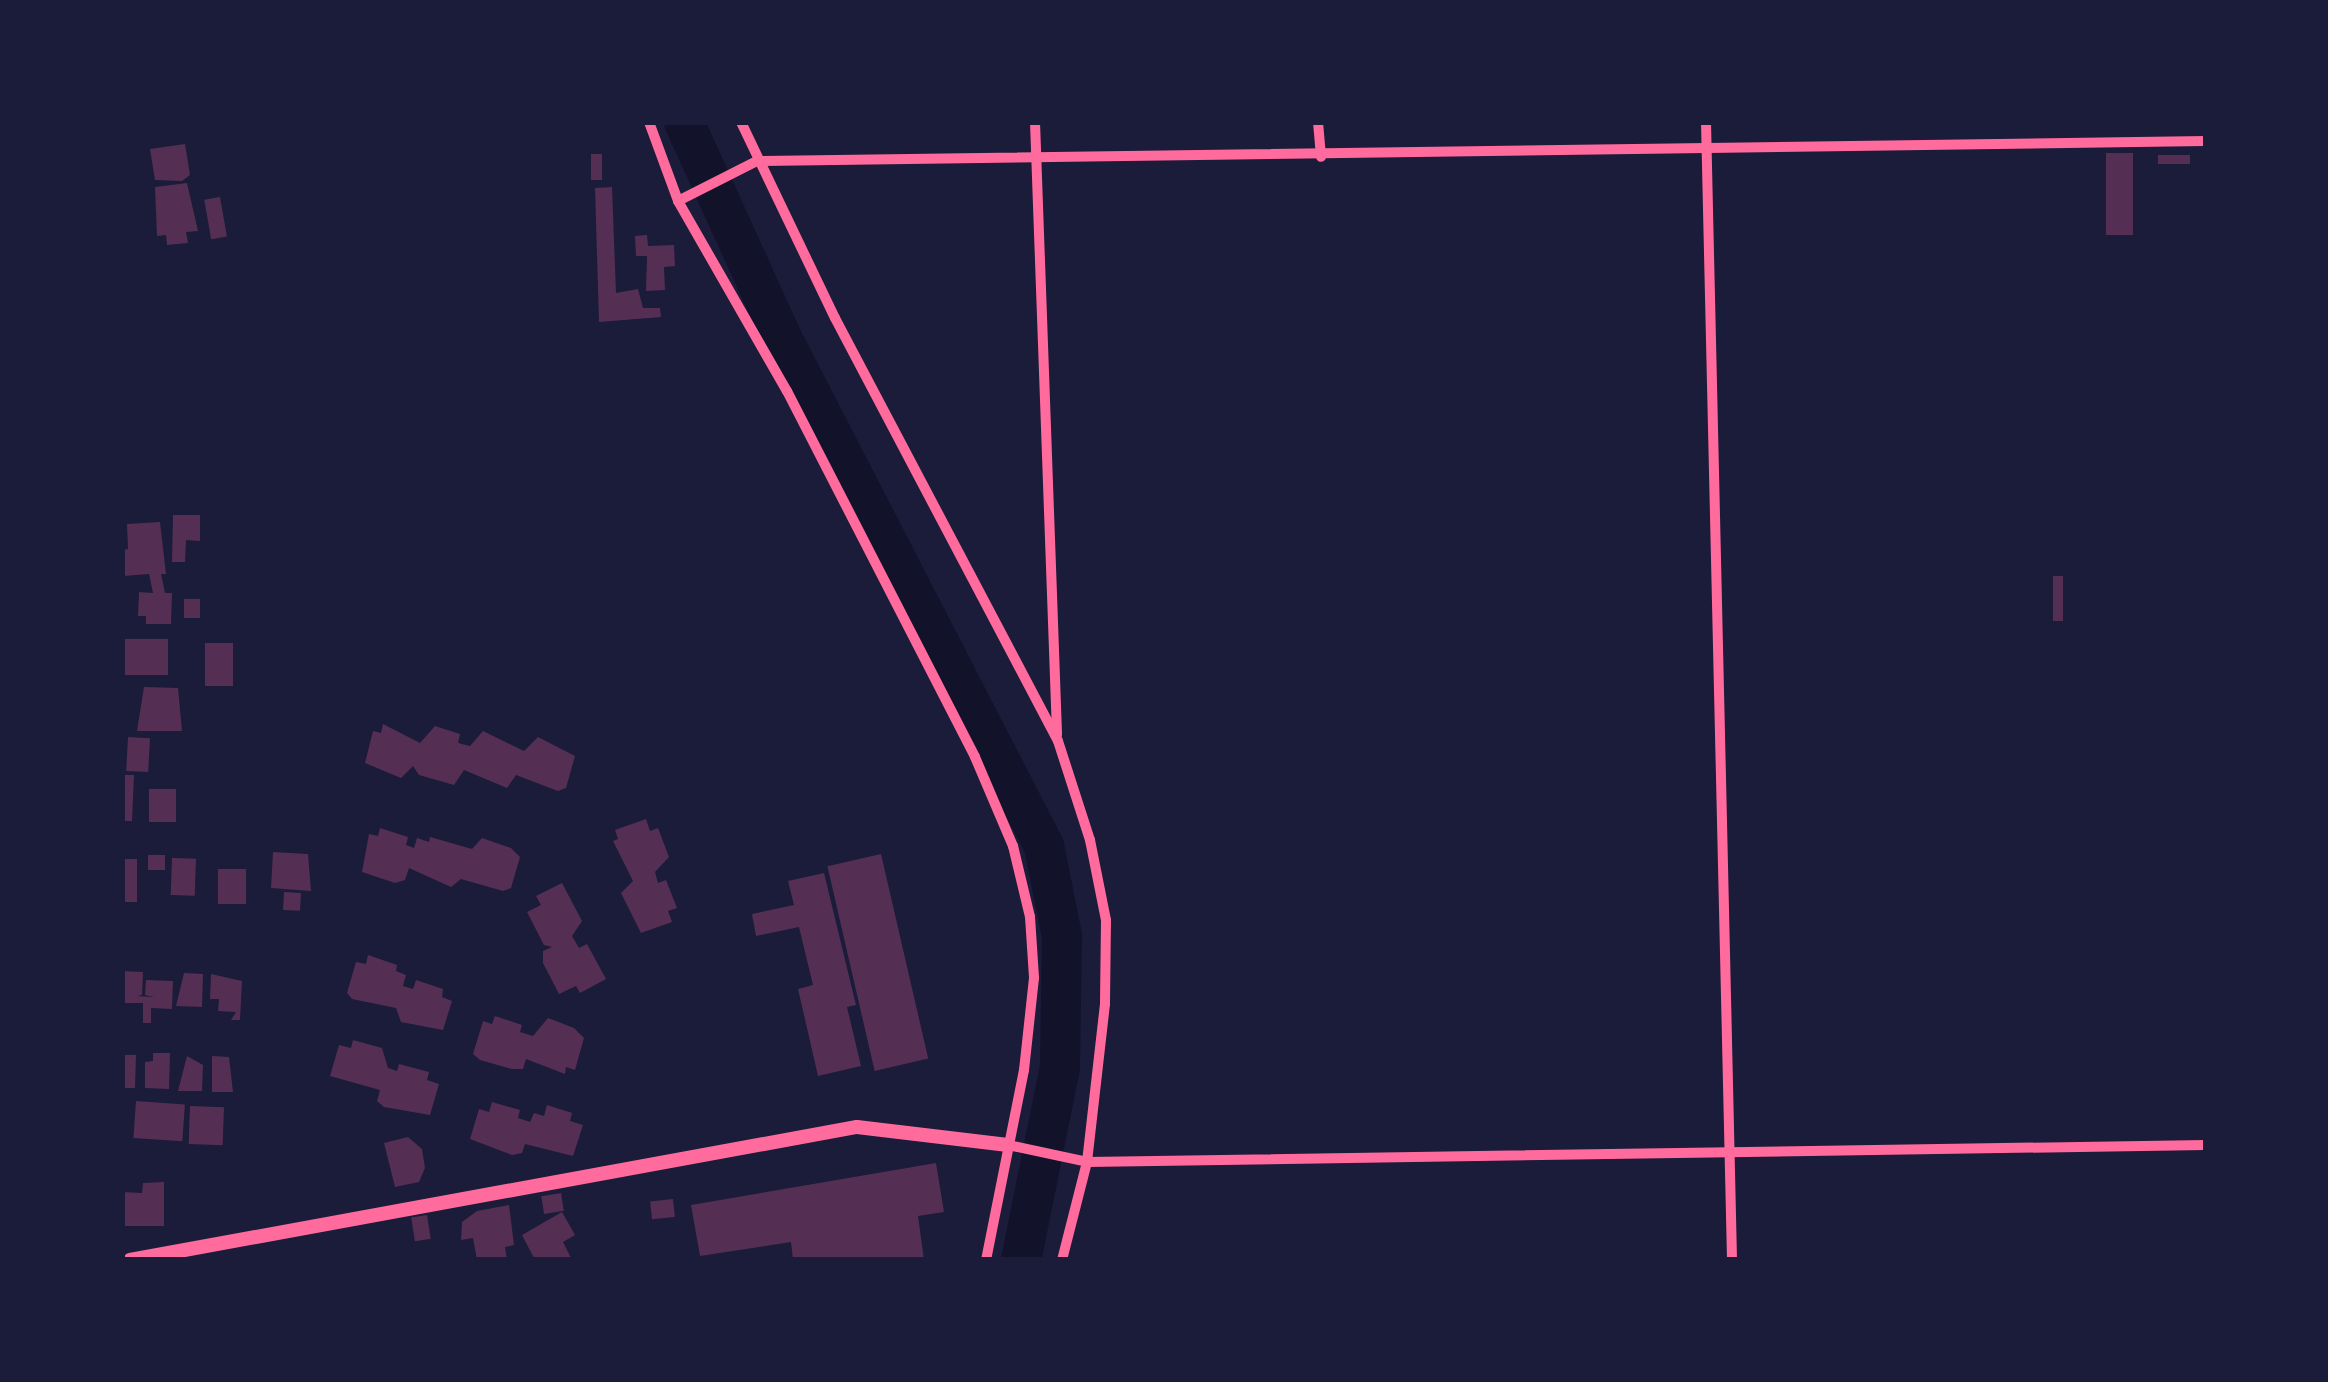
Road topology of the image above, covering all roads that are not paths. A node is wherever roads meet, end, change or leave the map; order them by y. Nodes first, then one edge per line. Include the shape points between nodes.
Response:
1 (649, 122) edge
2 (742, 122) edge
3 (1036, 122) edge
4 (1318, 122) edge
5 (1706, 122) edge
6 (2206, 141) edge
7 (1707, 150) junction
8 (1321, 157) junction
9 (757, 160) junction
10 (1036, 160) junction
11 (678, 201) junction
12 (1058, 740) junction
13 (2206, 1145) edge
14 (1014, 1147) junction
15 (1730, 1154) junction
16 (1087, 1162) junction
17 (130, 1260) edge
18 (986, 1260) edge
19 (1062, 1260) edge
20 (1732, 1260) edge

1 - 11 street
2 - 9 street
3 - 10 street
4 - 8 street
5 - 7 street
6 - 7 street
7 - 8 street
7 - 15 street
8 - 10 street
9 - 10 street
9 - 11 street
9 - 12 street
10 - 12 street
11 - 14 street via 786,391 976,758 1013,846 1030,917 1034,978
12 - 16 street via 1090,840 1106,920 1105,1004
13 - 15 street
14 - 16 street
14 - 17 street via 857,1127
14 - 18 street
15 - 16 street
15 - 20 street
16 - 19 street

